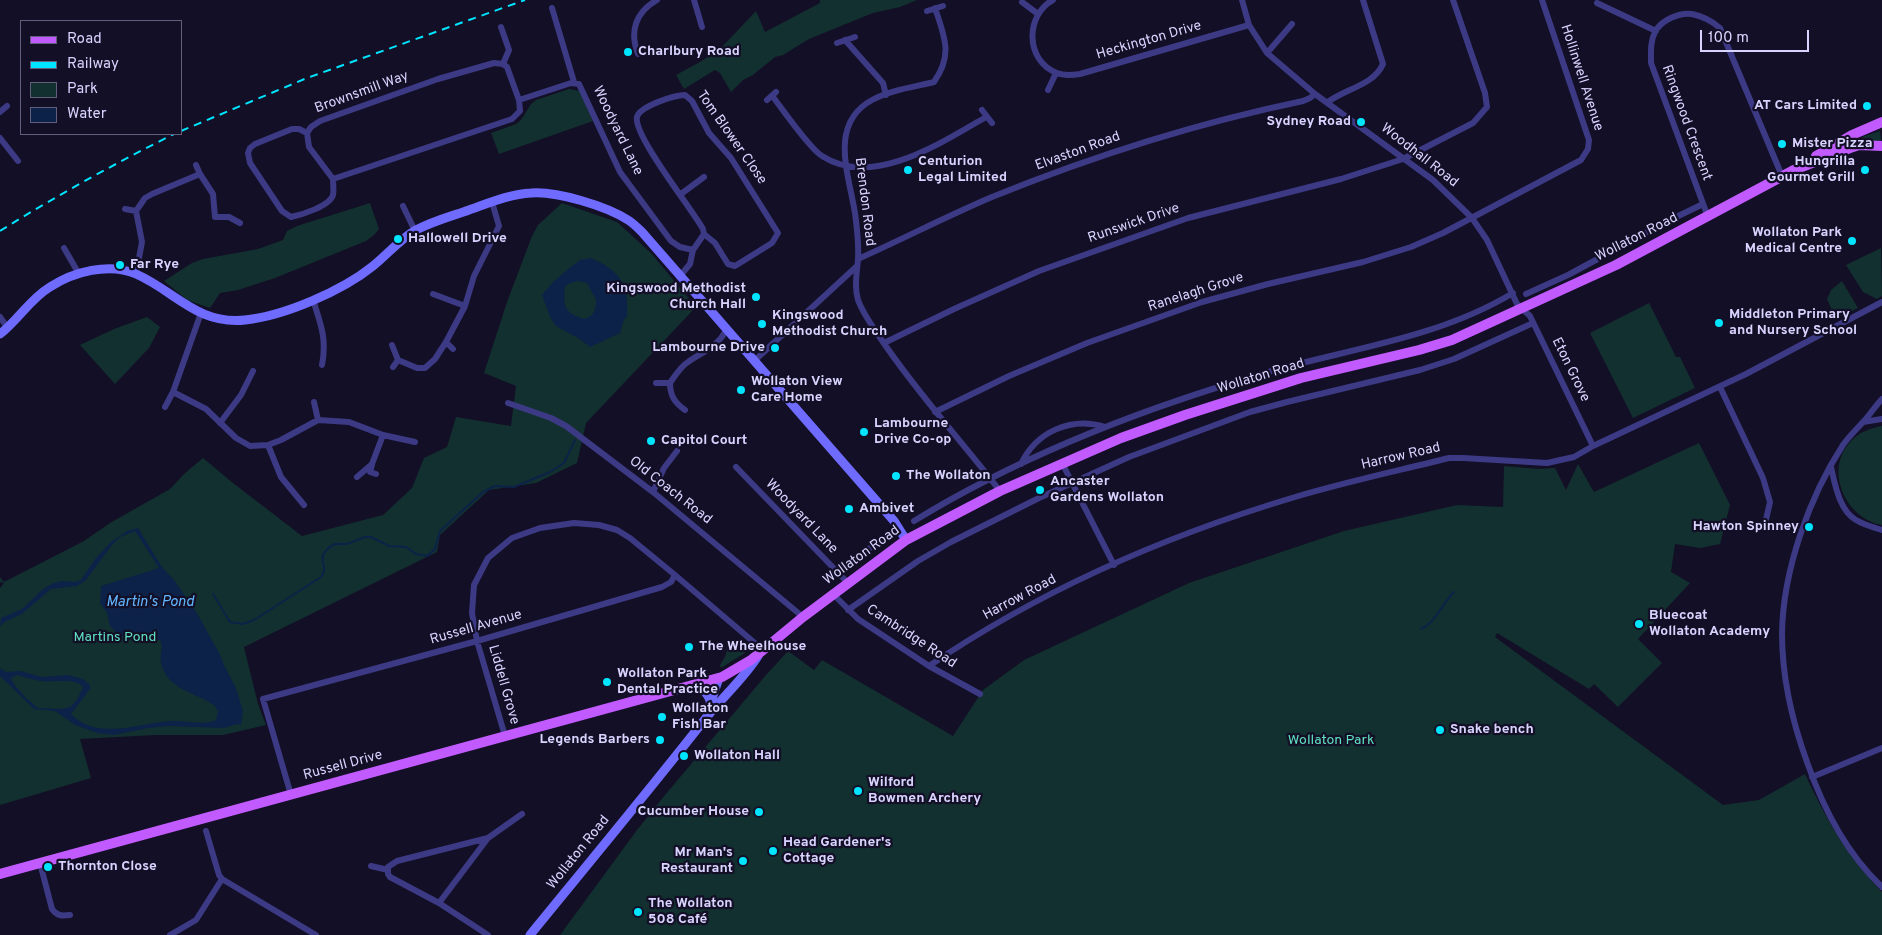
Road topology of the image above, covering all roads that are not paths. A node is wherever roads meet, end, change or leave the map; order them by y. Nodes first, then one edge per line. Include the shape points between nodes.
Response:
1 (657, 0) edge
2 (694, 0) edge
3 (1053, 0) edge
4 (1242, 0) edge
5 (1363, 0) edge
6 (1453, 0) edge
7 (1542, 0) edge
8 (1021, 2) edge
9 (1597, 2) dead end
10 (943, 6) dead end
11 (552, 8) dead end
12 (935, 8) junction
13 (928, 11) dead end
14 (1038, 14) junction
15 (1292, 24) dead end
16 (1248, 25) junction
17 (501, 27) dead end
18 (702, 27) dead end
19 (1656, 31) junction
20 (854, 37) dead end
21 (845, 40) junction
22 (837, 43) dead end
23 (1267, 53) junction
24 (638, 54) dead end
25 (503, 64) junction
26 (1056, 73) junction
27 (575, 83) junction
28 (1048, 90) dead end
29 (1315, 94) junction
30 (886, 95) junction
31 (772, 96) dead end
32 (519, 100) junction
33 (1328, 102) junction
34 (8, 106) dead end
35 (982, 110) dead end
36 (0, 112) edge
37 (986, 117) junction
38 (1882, 122) edge
39 (992, 123) dead end
40 (306, 133) junction
41 (0, 138) edge
42 (1882, 146) edge
43 (1403, 159) junction
44 (18, 162) dead end
45 (196, 165) dead end
46 (846, 166) junction
47 (1794, 170) junction
48 (200, 174) junction
49 (1782, 176) junction
50 (704, 177) dead end
51 (333, 179) junction
52 (681, 194) junction
53 (492, 202) junction
54 (1703, 204) junction
55 (403, 206) dead end
56 (125, 209) dead end
57 (136, 211) junction
58 (1708, 217) junction
59 (1472, 218) junction
60 (240, 223) dead end
61 (415, 231) junction
62 (704, 234) junction
63 (64, 248) dead end
64 (693, 250) junction
65 (857, 262) junction
66 (79, 274) junction
67 (136, 274) junction
68 (680, 276) junction
69 (1513, 293) junction
70 (433, 294) dead end
71 (1526, 294) dead end
72 (312, 300) junction
73 (1882, 302) edge
74 (465, 306) junction
75 (1522, 308) junction
76 (202, 313) junction
77 (0, 317) edge
78 (1533, 323) junction
79 (7, 327) junction
80 (726, 330) junction
81 (0, 334) edge
82 (446, 342) junction
83 (884, 343) junction
84 (392, 344) dead end
85 (453, 348) dead end
86 (398, 360) junction
87 (754, 361) junction
88 (322, 365) dead end
89 (393, 367) dead end
90 (425, 368) junction
91 (253, 372) dead end
92 (428, 376) dead end
93 (656, 383) dead end
94 (670, 383) junction
95 (1720, 387) junction
96 (172, 392) junction
97 (1882, 399) edge
98 (314, 402) dead end
99 (508, 403) dead end
100 (165, 406) dead end
101 (685, 410) dead end
102 (935, 412) junction
103 (1882, 419) edge
104 (318, 420) junction
105 (1863, 422) junction
106 (220, 423) junction
107 (1106, 427) junction
108 (410, 432) dead end
109 (383, 434) junction
110 (268, 445) junction
111 (1593, 446) junction
112 (677, 450) dead end
113 (672, 458) junction
114 (680, 460) dead end
115 (372, 464) junction
116 (1021, 464) junction
117 (1062, 464) junction
118 (1831, 466) junction
119 (736, 467) dead end
120 (376, 474) dead end
121 (357, 477) dead end
122 (990, 479) junction
123 (1072, 483) junction
124 (1000, 491) junction
125 (653, 492) junction
126 (304, 505) dead end
127 (914, 521) dead end
128 (1765, 524) dead end
129 (1882, 530) edge
130 (884, 538) dead end
131 (906, 540) junction
132 (1114, 565) junction
133 (837, 572) junction
134 (675, 575) junction
135 (848, 583) junction
136 (834, 594) junction
137 (848, 610) junction
138 (803, 617) junction
139 (477, 641) junction
140 (761, 652) junction
141 (929, 666) junction
142 (720, 677) junction
143 (692, 685) junction
144 (732, 691) junction
145 (980, 694) dead end
146 (711, 705) junction
147 (706, 718) junction
148 (505, 736) junction
149 (1882, 748) edge
150 (1812, 777) junction
151 (291, 795) junction
152 (522, 814) dead end
153 (206, 831) dead end
154 (488, 838) junction
155 (40, 863) junction
156 (370, 866) dead end
157 (388, 870) junction
158 (0, 874) edge
159 (222, 880) junction
160 (1882, 887) edge
161 (439, 903) junction
162 (70, 916) dead end
163 (170, 935) edge
164 (316, 935) edge
165 (488, 935) edge
166 (530, 935) edge

1 - 24 street via 640,14 634,26 634,45
2 - 18 street
3 - 14 street
4 - 16 street, Woodhall Road
5 - 33 street via 1383,64 1374,77
6 - 43 street, Runswick Drive via 1487,107 1473,123
7 - 59 street, Hollinwell Avenue via 1589,140 1588,149 1581,160
8 - 14 street
9 - 19 street
10 - 12 street
11 - 27 street, Woodyard Lane
12 - 13 street
12 - 30 street, Brendon Road via 947,47 944,65 934,82
14 - 26 street via 1033,26 1033,48 1043,63
15 - 23 street
16 - 23 street, Woodhall Road
16 - 26 street, Heckington Drive via 1080,74
17 - 25 street via 509,50
19 - 49 street via 1676,16 1692,14 1720,28
19 - 54 street, Ringwood Crescent via 1651,63
20 - 21 street
21 - 22 street
21 - 30 street via 883,83
23 - 29 street, Woodhall Road
25 - 32 street via 509,71
25 - 40 street, Brownsmill Way via 489,64 371,102 320,121
26 - 28 street
27 - 32 street
27 - 64 street, Woodyard Lane via 625,180 671,241
29 - 33 street, Woodhall Road
29 - 65 street, Elvaston Road via 1303,101 1231,116 1126,147 992,197
30 - 46 street, Brendon Road via 860,108 851,121 846,134
31 - 46 street via 820,155
32 - 51 street via 518,114 508,121
33 - 43 street, Woodhall Road
34 - 36 street
35 - 37 street
37 - 39 street
37 - 46 street via 933,148 899,160 870,168
38 - 47 main road, Wollaton Road via 1852,135
40 - 51 street, Brownsmill Way via 309,147
40 - 51 street via 292,129 254,144 248,153 250,163 288,216 326,204 332,197
41 - 44 street
42 - 47 main road, Wollaton Road via 1859,145
43 - 59 street, Woodhall Road via 1433,180
43 - 83 street, Runswick Drive via 1341,179 1188,218 1038,271
45 - 48 street
46 - 65 street, Brendon Road via 857,229
47 - 49 main road, Wollaton Road
48 - 57 street via 145,198
48 - 60 street via 213,194 215,217 229,217
49 - 58 main road, Wollaton Road
50 - 52 street
52 - 62 street, Tom Blower Close
52 - 62 street, Tom Blower Close via 648,146 637,117 646,108 685,95 692,101 709,133 731,158 778,233 772,243 735,266 728,264
53 - 61 street
53 - 68 street via 513,195 548,192 618,215 642,232
53 - 74 street via 499,226 474,276
54 - 58 street, Ringwood Crescent
54 - 71 street, Wollaton Road
55 - 61 street
56 - 57 street
57 - 67 street via 142,242
58 - 75 main road, Wollaton Road via 1616,265
59 - 69 street, Woodhall Road via 1487,240
59 - 102 street, Ranelagh Grove via 1412,246 1363,262 1202,302 1087,343
61 - 72 street via 366,271
62 - 64 street
63 - 66 street
64 - 68 street via 690,264
65 - 83 street, Brendon Road via 855,280 859,302
65 - 87 street, Elvaston Road
66 - 67 street via 123,270
66 - 79 street via 51,286
67 - 76 street
68 - 80 street
69 - 75 street, Woodhall Road
69 - 107 street, Wollaton Road via 1432,329 1385,344 1308,360 1257,375
70 - 74 street
72 - 76 street via 250,320 223,319
72 - 88 street via 325,337
73 - 95 street, Harrow Road
74 - 82 street
75 - 78 street, Eton Grove
75 - 117 main road, Wollaton Road via 1437,345 1245,395 1121,438
76 - 96 street
77 - 79 street
78 - 111 street, Eton Grove
78 - 123 street via 1454,359 1420,370 1242,415 1137,454
79 - 81 street
80 - 87 street
80 - 94 street via 712,347 687,363
82 - 85 street
82 - 90 street
83 - 102 street, Brendon Road
84 - 86 street
86 - 89 street
86 - 90 street
87 - 131 street via 894,521
90 - 92 street
91 - 106 street via 253,380
93 - 94 street
94 - 101 street via 673,398
95 - 111 street, Harrow Road
95 - 128 street via 1763,478 1770,502
96 - 100 street
96 - 106 street via 206,409
97 - 105 street
98 - 104 street
99 - 125 street, Old Coach Road via 566,426
102 - 122 street, Brendon Road
103 - 105 street
104 - 109 street via 349,422
104 - 110 street
105 - 118 street via 1845,442
106 - 110 street via 250,446
107 - 116 street, Wollaton Road
107 - 116 street via 1081,423 1058,428 1037,441
108 - 109 street via 411,441
109 - 115 street
110 - 126 street via 281,477
111 - 132 street, Harrow Road via 1558,462 1448,458 1363,478 1215,524
112 - 113 street
113 - 114 street
113 - 125 street
115 - 120 street via 370,472
115 - 121 street
116 - 122 street, Wollaton Road
117 - 123 street
117 - 124 main road, Wollaton Road
118 - 129 street via 1838,495 1846,510 1854,519
118 - 150 street via 1802,528 1786,597 1782,632 1787,690
119 - 133 street, Woodyard Lane
122 - 124 street, Brendon Road
122 - 127 street, Wollaton Road
123 - 132 street
123 - 137 street via 951,542
124 - 131 main road, Wollaton Road
125 - 138 street, Old Coach Road
130 - 133 street, Wollaton Road
131 - 135 main road, Wollaton Road
132 - 141 street, Harrow Road via 1004,618
133 - 135 street, Woodyard Lane
134 - 139 street, Russell Avenue via 662,587
134 - 139 street, Liddell Grove via 617,530 574,524 540,528 512,538 488,558 474,585 472,613
134 - 140 street
135 - 136 main road, Wollaton Road
136 - 137 street, Cambridge Road
136 - 138 main road, Wollaton Road
137 - 141 street, Cambridge Road
138 - 140 main road, Wollaton Road
139 - 148 street, Liddell Grove
139 - 151 street, Russell Avenue via 263,699
140 - 142 main road, Wollaton Road
140 - 144 street, Wollaton Road
141 - 145 street, Cambridge Road
142 - 143 main road, Wollaton Road
142 - 144 street via 727,679
142 - 146 street, Wollaton Road
143 - 146 street via 706,693
143 - 148 main road, Russell Drive
144 - 147 street, Wollaton Road
146 - 147 street, Wollaton Road
147 - 166 street, Wollaton Road
148 - 151 main road, Russell Drive
149 - 150 street
150 - 160 street via 1840,834 1870,876
151 - 155 main road, Russell Drive
152 - 154 street
153 - 159 street
154 - 157 street via 397,861
154 - 161 street
155 - 158 main road, Russell Drive
155 - 162 street via 52,909 61,916
156 - 157 street
157 - 161 street via 390,877
159 - 163 street via 196,920
159 - 164 street
161 - 165 street

